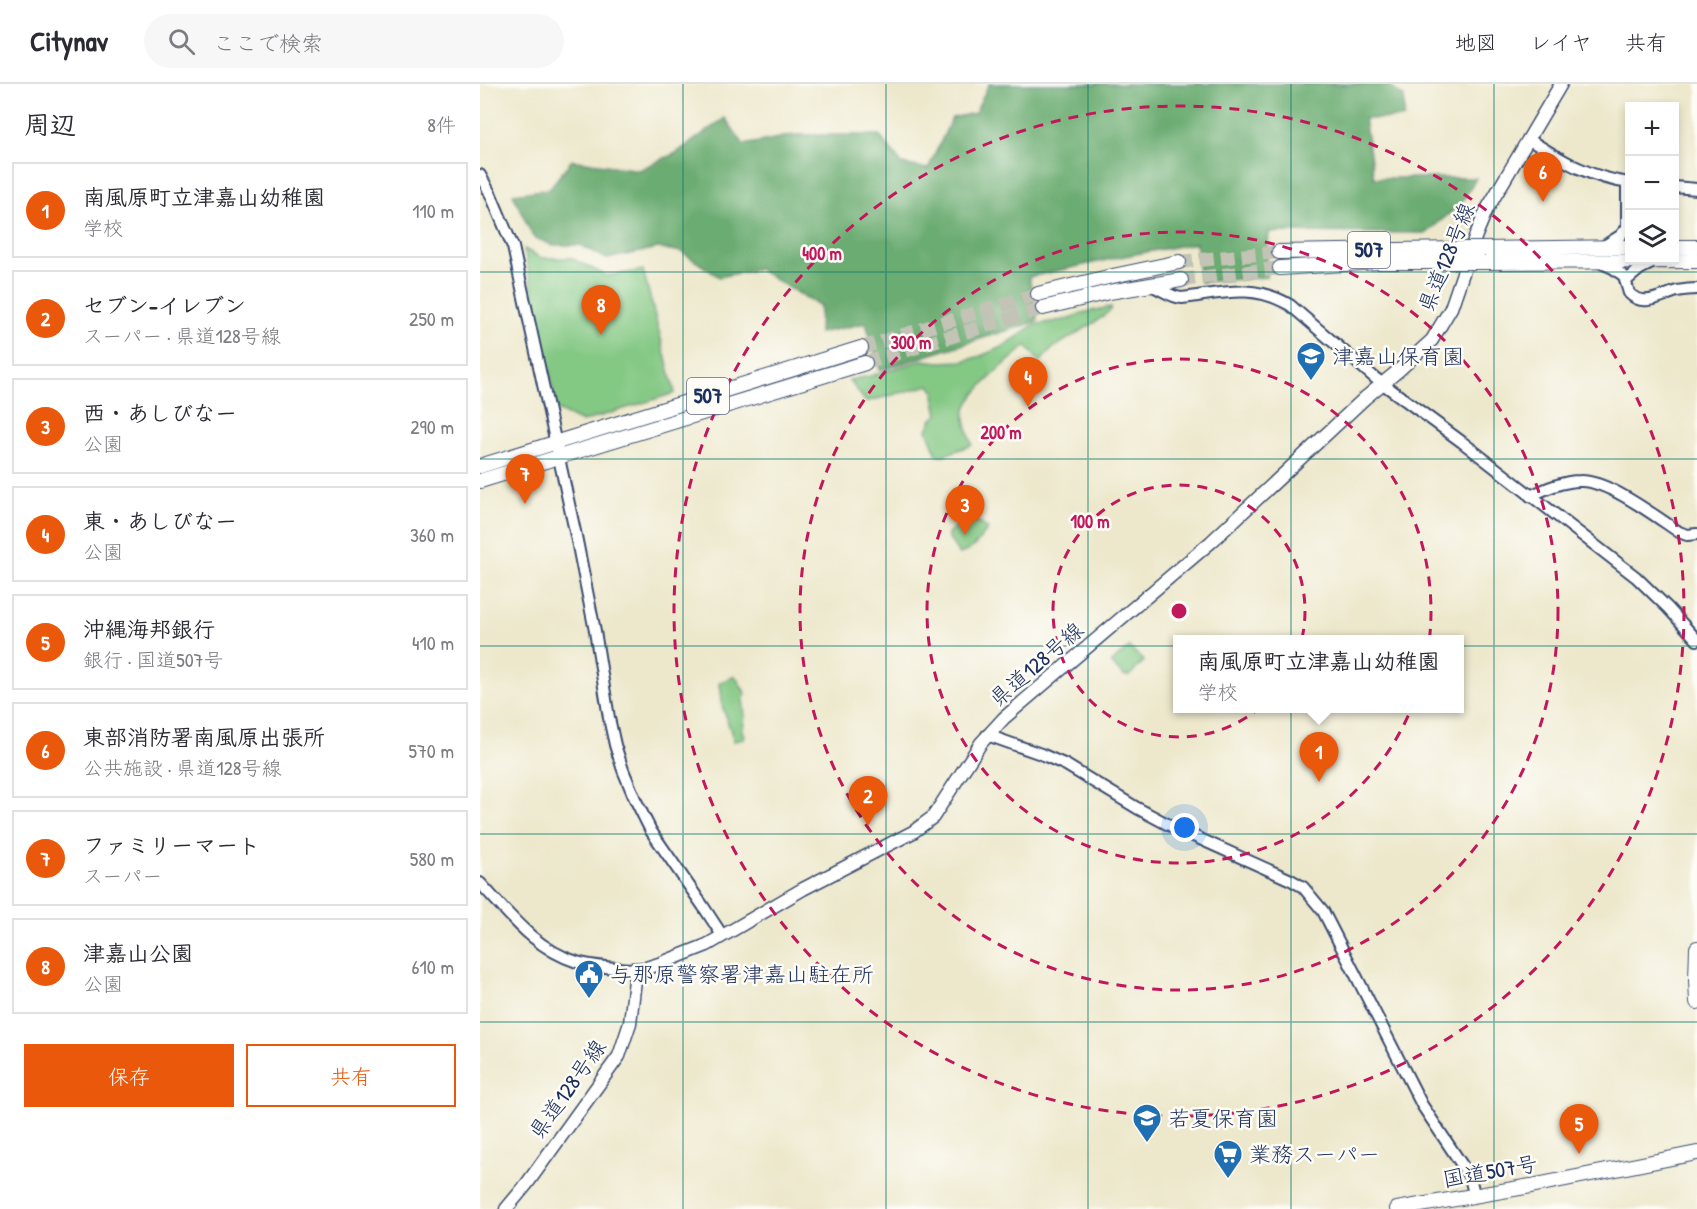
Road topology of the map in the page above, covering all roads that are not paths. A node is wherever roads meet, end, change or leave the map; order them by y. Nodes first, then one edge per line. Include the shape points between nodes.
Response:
1 (1561, 84) edge
2 (1528, 139) junction
3 (480, 175) edge
4 (1625, 182) edge
5 (1679, 187) edge
6 (1697, 189) edge
7 (1625, 232) edge
8 (1679, 247) edge
9 (1697, 247) edge
10 (1625, 248) edge
11 (1279, 252) tunnel mouth
12 (1599, 255) junction
13 (1456, 256) junction
14 (1625, 258) edge
15 (1679, 261) edge
16 (1697, 261) edge
17 (1179, 262) tunnel mouth
18 (1651, 264) edge
19 (1280, 268) tunnel mouth
20 (1181, 280) tunnel mouth
21 (1627, 280) junction
22 (1150, 285) junction
23 (1697, 289) edge
24 (1038, 294) tunnel mouth
25 (1043, 308) tunnel mouth
26 (861, 348) tunnel mouth
27 (865, 363) tunnel mouth
28 (1382, 384) junction
29 (555, 443) junction
30 (558, 458) junction
31 (480, 466) edge
32 (480, 482) edge
33 (1530, 496) junction
34 (1697, 534) edge
35 (1697, 640) edge
36 (987, 735) junction
37 (480, 883) edge
38 (722, 935) junction
39 (1697, 948) edge
40 (633, 969) junction
41 (1697, 1002) edge
42 (1697, 1153) edge
43 (1474, 1194) junction
44 (506, 1209) edge
45 (1396, 1209) edge

1 - 2 main road, 県道128号線
2 - 4 street via 1579,170
2 - 28 main road, 県道128号線 via 1481,222 1451,308 1439,330
3 - 29 street via 513,247
5 - 6 street
7 - 12 street
8 - 9 main road
10 - 12 main road, 507
11 - 13 main road, 507 via 1364,250
12 - 13 main road, 507, bridge
12 - 14 main road, 507
12 - 21 street
13 - 19 main road, 507
15 - 16 main road, 507
17 - 24 main road
18 - 21 street
20 - 22 main road
21 - 23 street via 1629,293 1643,301
22 - 25 main road
22 - 28 street via 1182,298 1245,290 1278,298 1300,312
26 - 29 main road, 507
27 - 30 main road, 507
28 - 33 street
28 - 36 main road, 県道128号線 via 1212,542
29 - 30 street
29 - 31 main road, 507
30 - 32 main road, 507
30 - 38 street via 623,770 651,831
33 - 34 street via 1556,486 1588,482 1610,489 1679,532
33 - 35 street via 1636,577
36 - 38 main road, 県道128号線 via 923,826
36 - 43 street via 1066,765 1168,825 1303,887 1323,911 1422,1105 1470,1177
37 - 40 street via 524,930 548,948 578,962
38 - 40 main road, 県道128号線 via 679,957
39 - 41 main road
40 - 44 main road, 県道128号線 via 630,1023 619,1056
42 - 43 main road, 国道507号
43 - 45 main road, 国道507号

